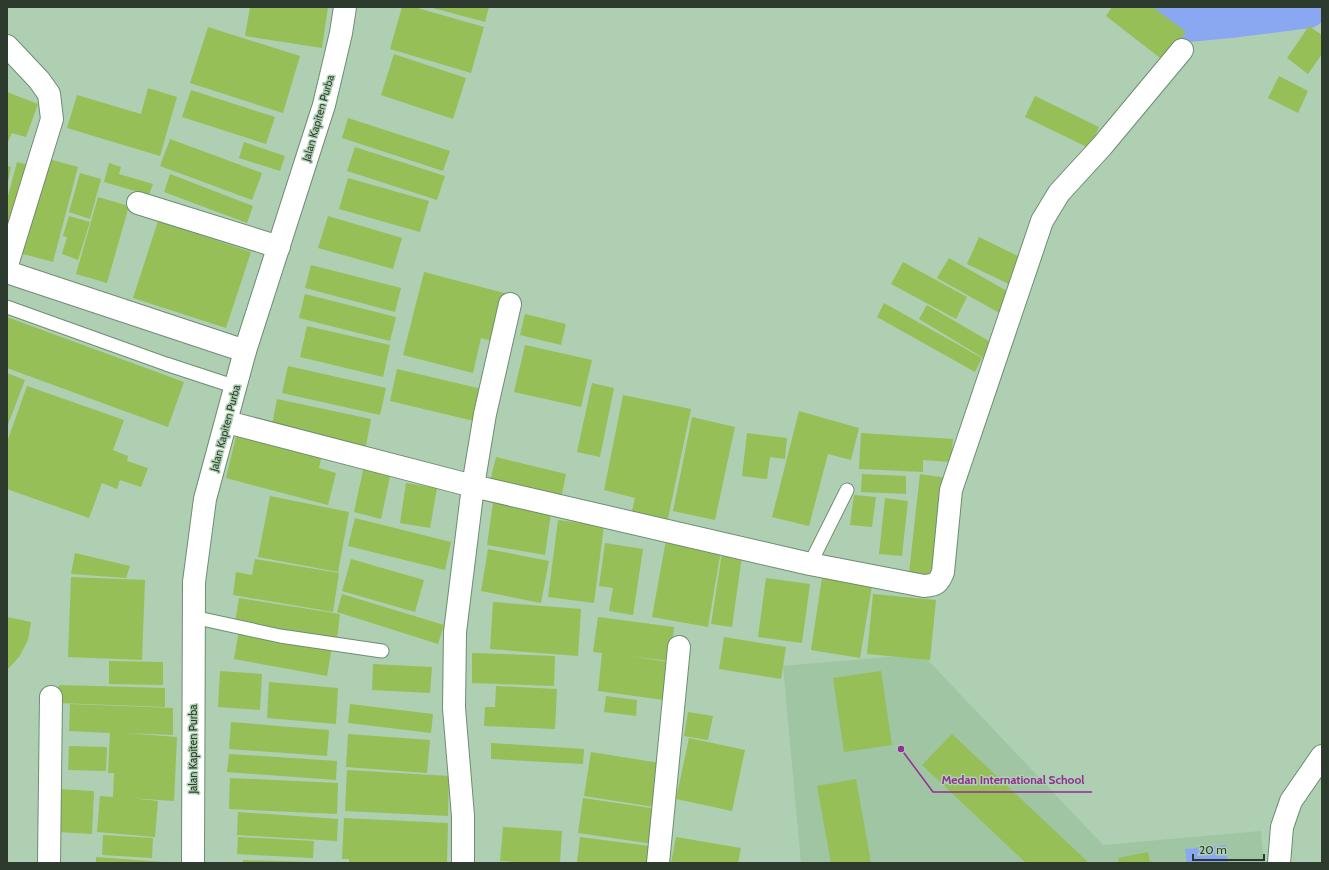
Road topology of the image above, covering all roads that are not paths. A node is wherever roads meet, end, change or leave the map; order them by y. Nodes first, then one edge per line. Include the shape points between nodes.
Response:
1 (346, 7) edge
2 (7, 46) edge
3 (1182, 50) dead end
4 (138, 204) dead end
5 (278, 247) junction
6 (7, 264) edge
7 (7, 272) edge
8 (510, 304) dead end
9 (7, 307) edge
10 (245, 351) junction
11 (236, 387) junction
12 (227, 422) junction
13 (473, 486) junction
14 (847, 490) dead end
15 (810, 564) junction
16 (193, 617) junction
17 (679, 647) dead end
18 (382, 651) dead end
19 (51, 697) dead end
20 (1322, 756) edge
21 (48, 863) edge
22 (193, 863) edge
23 (464, 863) edge
24 (658, 863) edge
25 (1279, 863) edge

1 - 5 street, Jalan Kapiten Purba via 324,105
2 - 6 street via 49,94 52,119
3 - 15 street via 1059,193 1042,221 951,490 940,581 934,586 924,586
4 - 5 street
5 - 10 street, Jalan Kapiten Purba
7 - 10 street
8 - 13 street via 485,414
9 - 11 lane
10 - 11 street, Jalan Kapiten Purba
11 - 12 street, Jalan Kapiten Purba
12 - 13 street
12 - 16 street, Jalan Kapiten Purba via 205,499 194,582
13 - 15 street
13 - 23 street via 455,640 454,708 463,816
14 - 15 lane
16 - 18 lane via 280,636
16 - 22 street, Jalan Kapiten Purba
17 - 24 street
19 - 21 street
20 - 25 street via 1291,801 1282,827

